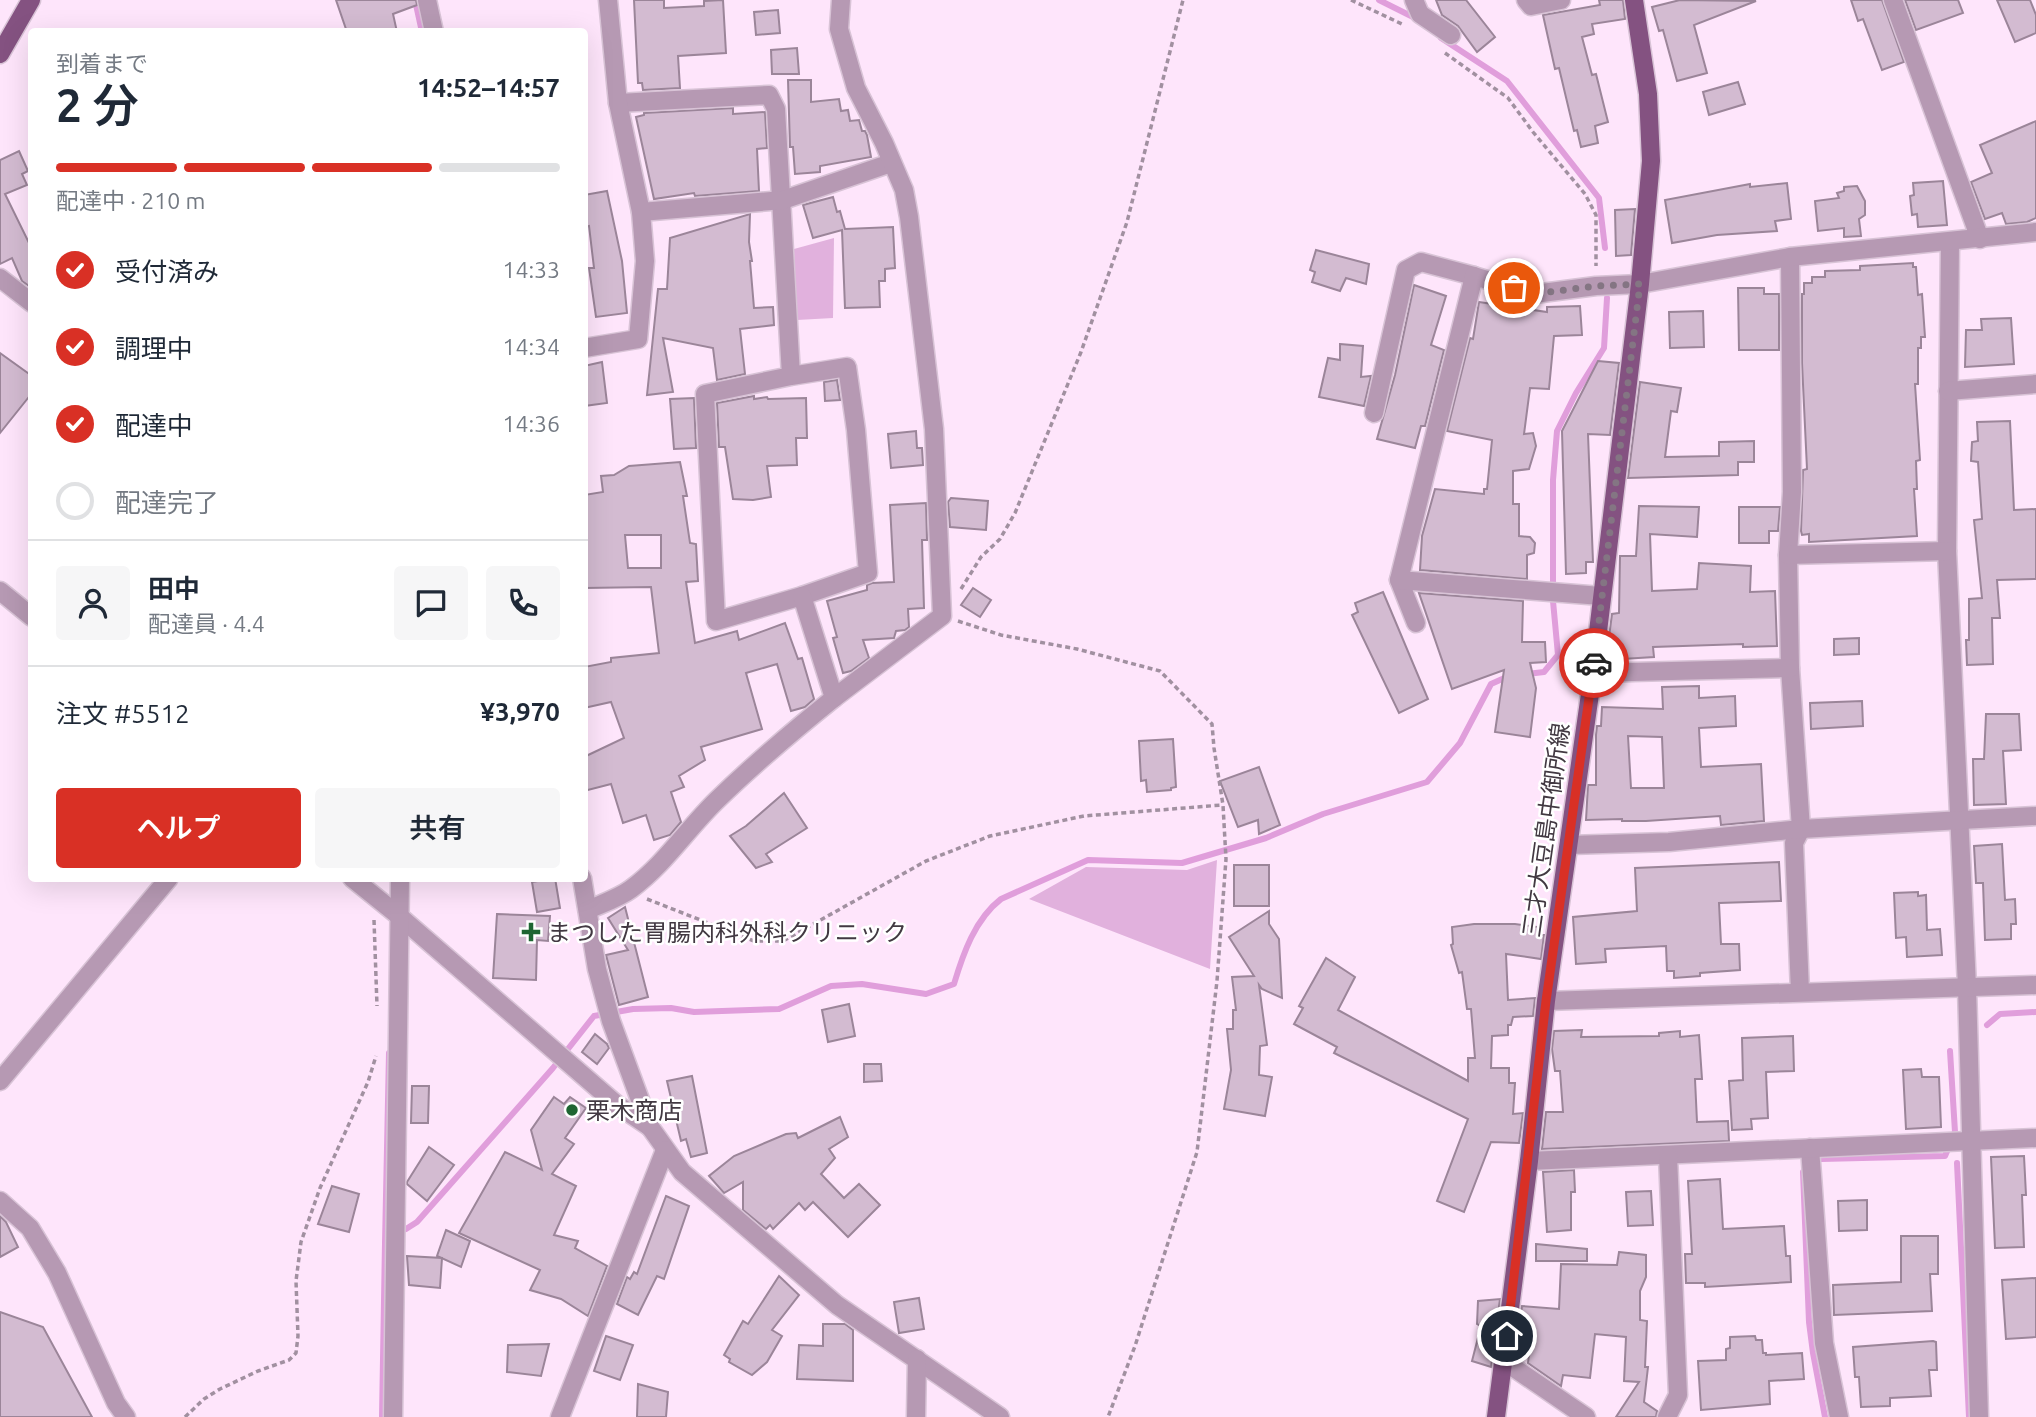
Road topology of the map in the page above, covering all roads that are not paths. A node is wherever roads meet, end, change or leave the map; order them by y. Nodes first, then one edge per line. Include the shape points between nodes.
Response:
1 (31, 0) edge
2 (427, 0) edge
3 (608, 0) edge
4 (841, 0) edge
5 (1414, 0) edge
6 (1526, 0) edge
7 (1561, 0) edge
8 (1634, 0) edge
9 (1893, 0) edge
10 (433, 28) edge
11 (1451, 35) dead end
12 (0, 54) edge
13 (618, 103) junction
14 (891, 163) junction
15 (783, 200) junction
16 (641, 212) junction
17 (2036, 232) edge
18 (1980, 239) junction
19 (1950, 242) junction
20 (1790, 257) junction
21 (1474, 276) junction
22 (0, 278) edge
23 (1640, 284) junction
24 (28, 300) edge
25 (588, 347) edge
26 (791, 376) junction
27 (2036, 384) edge
28 (1948, 391) junction
29 (1374, 413) dead end
30 (1947, 551) junction
31 (1788, 555) junction
32 (1399, 580) junction
33 (0, 591) edge
34 (802, 596) junction
35 (1601, 596) junction
36 (28, 614) edge
37 (1416, 623) dead end
38 (1790, 668) junction
39 (1593, 673) junction
40 (834, 698) junction
41 (2036, 816) edge
42 (1959, 821) junction
43 (1801, 829) junction
44 (1569, 845) junction
45 (166, 882) edge
46 (357, 882) edge
47 (400, 882) edge
48 (583, 882) edge
49 (587, 910) junction
50 (399, 916) junction
51 (2036, 985) edge
52 (1967, 987) junction
53 (1800, 992) junction
54 (1546, 1001) junction
55 (0, 1082) edge
56 (650, 1127) junction
57 (2036, 1138) edge
58 (1970, 1140) junction
59 (1810, 1148) junction
60 (665, 1150) junction
61 (1668, 1156) junction
62 (1529, 1161) junction
63 (0, 1201) edge
64 (917, 1359) junction
65 (1504, 1362) junction
66 (126, 1417) edge
67 (393, 1417) edge
68 (560, 1417) edge
69 (916, 1417) edge
70 (1000, 1417) edge
71 (1496, 1417) edge
72 (1586, 1417) edge
73 (1667, 1417) edge
74 (1839, 1417) edge
75 (1979, 1417) edge

1 - 12 main road
2 - 10 street
3 - 13 street
4 - 14 street via 839,29 856,88
5 - 11 street via 1420,14
6 - 7 street via 1531,6
8 - 23 main road, 三才大豆島中御所線 via 1648,94 1651,161
9 - 18 street
13 - 15 street via 769,95 776,109
13 - 16 street
14 - 15 street
14 - 40 street via 904,190 909,217 934,429 942,616
15 - 16 street
15 - 26 street
16 - 25 street via 645,261 638,339
17 - 18 street
18 - 19 street
19 - 20 street
19 - 28 street
20 - 23 street
20 - 31 street via 1792,492
21 - 23 street via 1534,294
21 - 29 street via 1421,262 1406,270
21 - 32 street
22 - 24 street
23 - 35 main road, 三才大豆島中御所線
26 - 34 street via 847,367 868,573
26 - 34 street via 705,394 716,621
27 - 28 street
28 - 30 street
30 - 31 street
30 - 42 street
31 - 38 street
32 - 35 street
32 - 37 street
33 - 36 street
34 - 40 street
35 - 39 main road, 三才大豆島中御所線
38 - 39 street
38 - 43 street
39 - 44 main road, 三才大豆島中御所線
40 - 49 street via 769,750 629,891
41 - 42 street
42 - 43 street
42 - 52 street
43 - 44 street via 1669,842
43 - 53 street via 1794,843
44 - 54 main road, 三才大豆島中御所線
45 - 55 street
46 - 50 street
47 - 50 street
48 - 49 street
49 - 56 street via 609,1014
50 - 56 street via 616,1104
50 - 67 street
51 - 52 street
52 - 53 street
52 - 58 street
53 - 54 street
54 - 62 main road, 三才大豆島中御所線
56 - 60 street
57 - 58 street
58 - 59 street
58 - 75 street
59 - 61 street
59 - 74 street via 1824,1343
60 - 64 street via 682,1172 837,1305
60 - 68 street
61 - 62 street
61 - 73 street via 1678,1395
62 - 65 main road, 三才大豆島中御所線
63 - 66 street via 30,1228 57,1273
64 - 69 street
64 - 70 street
65 - 71 main road, 三才大豆島中御所線
65 - 72 street

